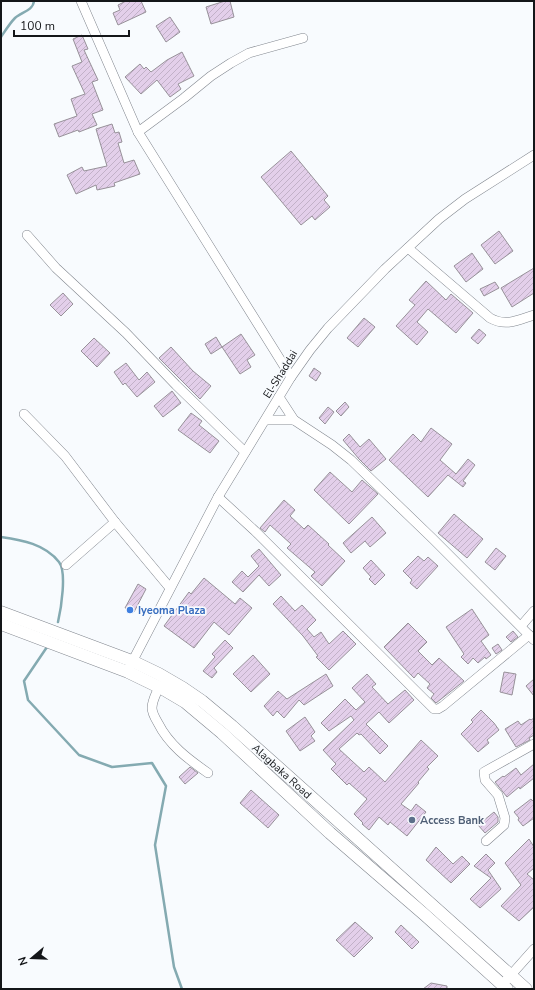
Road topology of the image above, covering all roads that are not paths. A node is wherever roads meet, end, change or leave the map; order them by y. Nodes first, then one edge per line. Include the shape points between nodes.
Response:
1 (81, 1) edge
2 (303, 38) dead end
3 (138, 132) junction
4 (534, 155) edge
5 (27, 235) dead end
6 (408, 248) junction
7 (534, 315) edge
8 (291, 377) junction
9 (279, 397) junction
10 (24, 414) dead end
11 (266, 420) junction
12 (294, 420) junction
13 (245, 452) junction
14 (218, 497) junction
15 (115, 522) junction
16 (66, 565) dead end
17 (170, 588) junction
18 (534, 611) edge
19 (1, 612) edge
20 (1, 624) edge
21 (521, 626) junction
22 (532, 638) edge
23 (130, 667) junction
24 (159, 688) junction
25 (534, 744) edge
26 (208, 773) dead end
27 (340, 823) junction
28 (330, 833) junction
29 (486, 841) dead end
30 (534, 949) edge
31 (511, 975) junction
32 (504, 987) edge
33 (526, 989) edge

1 - 3 street
2 - 3 street via 248,54 237,60 211,76
3 - 8 street
4 - 6 street, El-Shaddai via 465,199
5 - 13 street via 56,268 126,333
6 - 7 street via 497,322 505,323
6 - 8 street, El-Shaddai via 328,328
8 - 9 street, El-Shaddai
9 - 11 street, El-Shaddai
9 - 12 street
10 - 15 street via 65,456
11 - 12 street
11 - 13 street, El-Shaddai
12 - 21 street via 352,460
13 - 14 street, El-Shaddai
14 - 17 street, El-Shaddai
14 - 22 street via 434,709 444,706
15 - 16 street
15 - 17 street
17 - 23 street, El-Shaddai
18 - 21 street
19 - 23 main road, Alagbaka Road
20 - 23 main road, Alagbaka Road
21 - 22 street
23 - 24 main road, Alagbaka Road
23 - 27 main road, Alagbaka Road via 165,677 202,701
24 - 26 street via 152,708 161,728 185,757
24 - 28 main road, Alagbaka Road via 185,702 222,733
25 - 29 street via 484,772 485,780 498,795 506,818 504,824
27 - 28 main road
27 - 31 main road, Alagbaka Road
28 - 32 main road, Alagbaka Road
30 - 31 street
31 - 32 street
31 - 33 main road, Alagbaka Road

